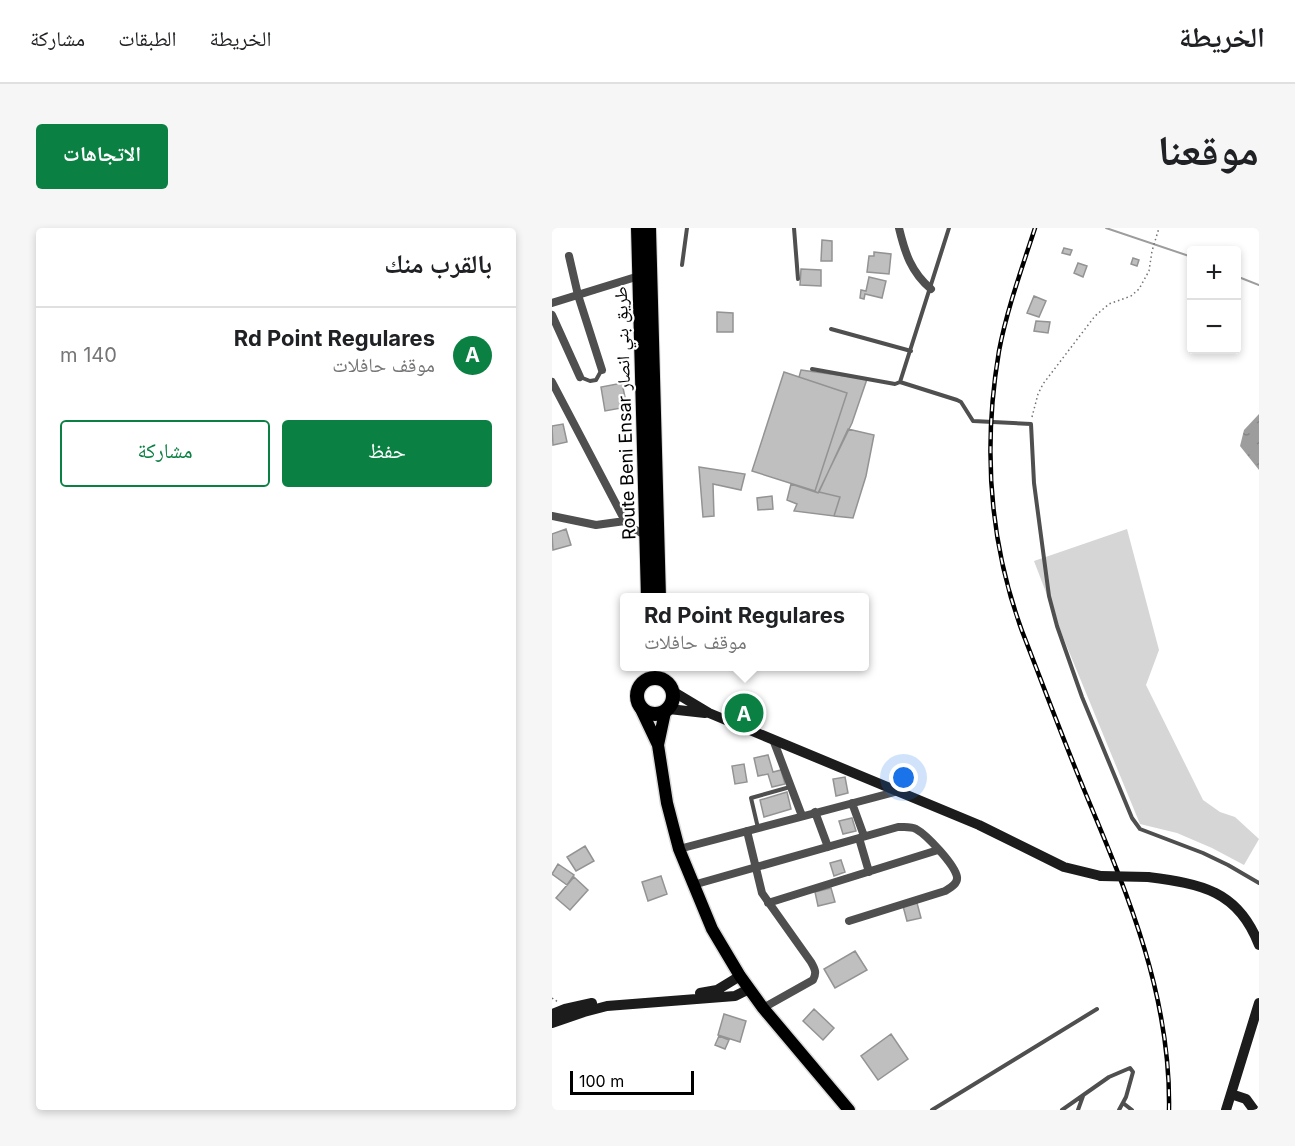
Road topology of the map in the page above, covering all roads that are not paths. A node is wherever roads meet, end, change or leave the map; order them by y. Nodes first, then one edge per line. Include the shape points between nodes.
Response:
1 (638, 228) edge
2 (649, 228) edge
3 (687, 228) edge
4 (794, 228) edge
5 (899, 228) edge
6 (949, 228) edge
7 (569, 256) dead end
8 (682, 265) dead end
9 (639, 276) junction
10 (798, 279) dead end
11 (931, 289) junction
12 (578, 295) junction
13 (552, 303) edge
14 (552, 315) edge
15 (831, 329) dead end
16 (911, 351) junction
17 (812, 369) dead end
18 (602, 370) joint
19 (580, 377) joint
20 (900, 382) junction
21 (553, 384) edge
22 (552, 516) edge
23 (625, 521) junction
24 (647, 536) junction
25 (648, 593) edge
26 (659, 593) edge
27 (665, 671) edge
28 (647, 673) edge
29 (670, 687) junction
30 (640, 707) junction
31 (667, 710) junction
32 (709, 713) junction
33 (774, 741) junction
34 (658, 745) junction
35 (790, 787) junction
36 (895, 792) junction
37 (852, 802) junction
38 (815, 812) junction
39 (802, 816) junction
40 (758, 829) junction
41 (747, 831) junction
42 (861, 837) junction
43 (828, 847) junction
44 (679, 849) junction
45 (938, 850) junction
46 (756, 868) junction
47 (869, 872) junction
48 (1259, 883) edge
49 (693, 885) junction
50 (768, 903) junction
51 (849, 921) dead end
52 (1259, 945) edge
53 (740, 976) junction
54 (749, 989) junction
55 (718, 994) junction
56 (1259, 1003) edge
57 (763, 1008) junction
58 (1097, 1009) dead end
59 (552, 1014) edge
60 (552, 1023) edge
61 (1231, 1094) junction
62 (1083, 1096) junction
63 (1123, 1103) junction
64 (1254, 1105) edge
65 (849, 1110) edge
66 (932, 1110) edge
67 (1062, 1110) edge
68 (1078, 1110) edge
69 (1119, 1110) edge
70 (1132, 1110) edge
71 (1226, 1110) edge

1 - 9 highway, Route Beni Ensar طريق بني انصار
2 - 26 highway, Route Beni Ensar طريق بني انصار
3 - 8 lane
4 - 10 lane
5 - 11 street via 907,259
6 - 11 lane
7 - 12 street
9 - 12 street
9 - 24 highway, Route Beni Ensar طريق بني انصار
11 - 16 lane
12 - 13 street
12 - 18 street
14 - 19 street
15 - 16 lane
16 - 20 lane
17 - 20 lane
18 - 19 lane via 600,376 590,381
20 - 48 lane via 962,402 974,421 1031,424 1035,494 1052,606 1086,708 1132,818 1140,829 1228,865
21 - 23 street
22 - 23 street via 596,525
23 - 24 street
24 - 25 highway, Route Beni Ensar طريق بني انصار
27 - 29 highway
28 - 29 highway
28 - 30 highway via 638,690
29 - 31 highway via 674,698
29 - 32 main road
30 - 31 highway via 651,714
30 - 34 main road
31 - 32 main road
31 - 34 main road
32 - 33 main road
33 - 35 street
33 - 36 main road
34 - 44 main road
35 - 39 street
35 - 40 lane via 751,798
36 - 37 street
36 - 52 main road, bridge via 979,825 1064,867 1101,876 1148,877 1193,884 1222,896 1239,910
37 - 38 street
37 - 42 street
38 - 39 street
38 - 43 street
39 - 40 street
40 - 41 street
41 - 44 street
41 - 46 street
42 - 43 street
42 - 45 street via 897,826 914,827
42 - 47 street
43 - 46 street
44 - 49 main road
45 - 47 street
45 - 51 street via 957,877 952,886
46 - 49 street
46 - 50 street
47 - 50 street
49 - 53 main road via 712,929
50 - 57 street via 811,962 816,975
53 - 54 main road
53 - 55 main road
54 - 55 main road via 735,996
54 - 57 main road
55 - 59 main road via 609,999
55 - 60 main road via 607,1006
56 - 61 main road
57 - 65 main road
58 - 66 lane
61 - 64 main road
61 - 71 main road
62 - 63 lane via 1109,1077 1130,1068 1133,1077
62 - 67 lane
62 - 68 lane
63 - 69 lane
63 - 70 lane

